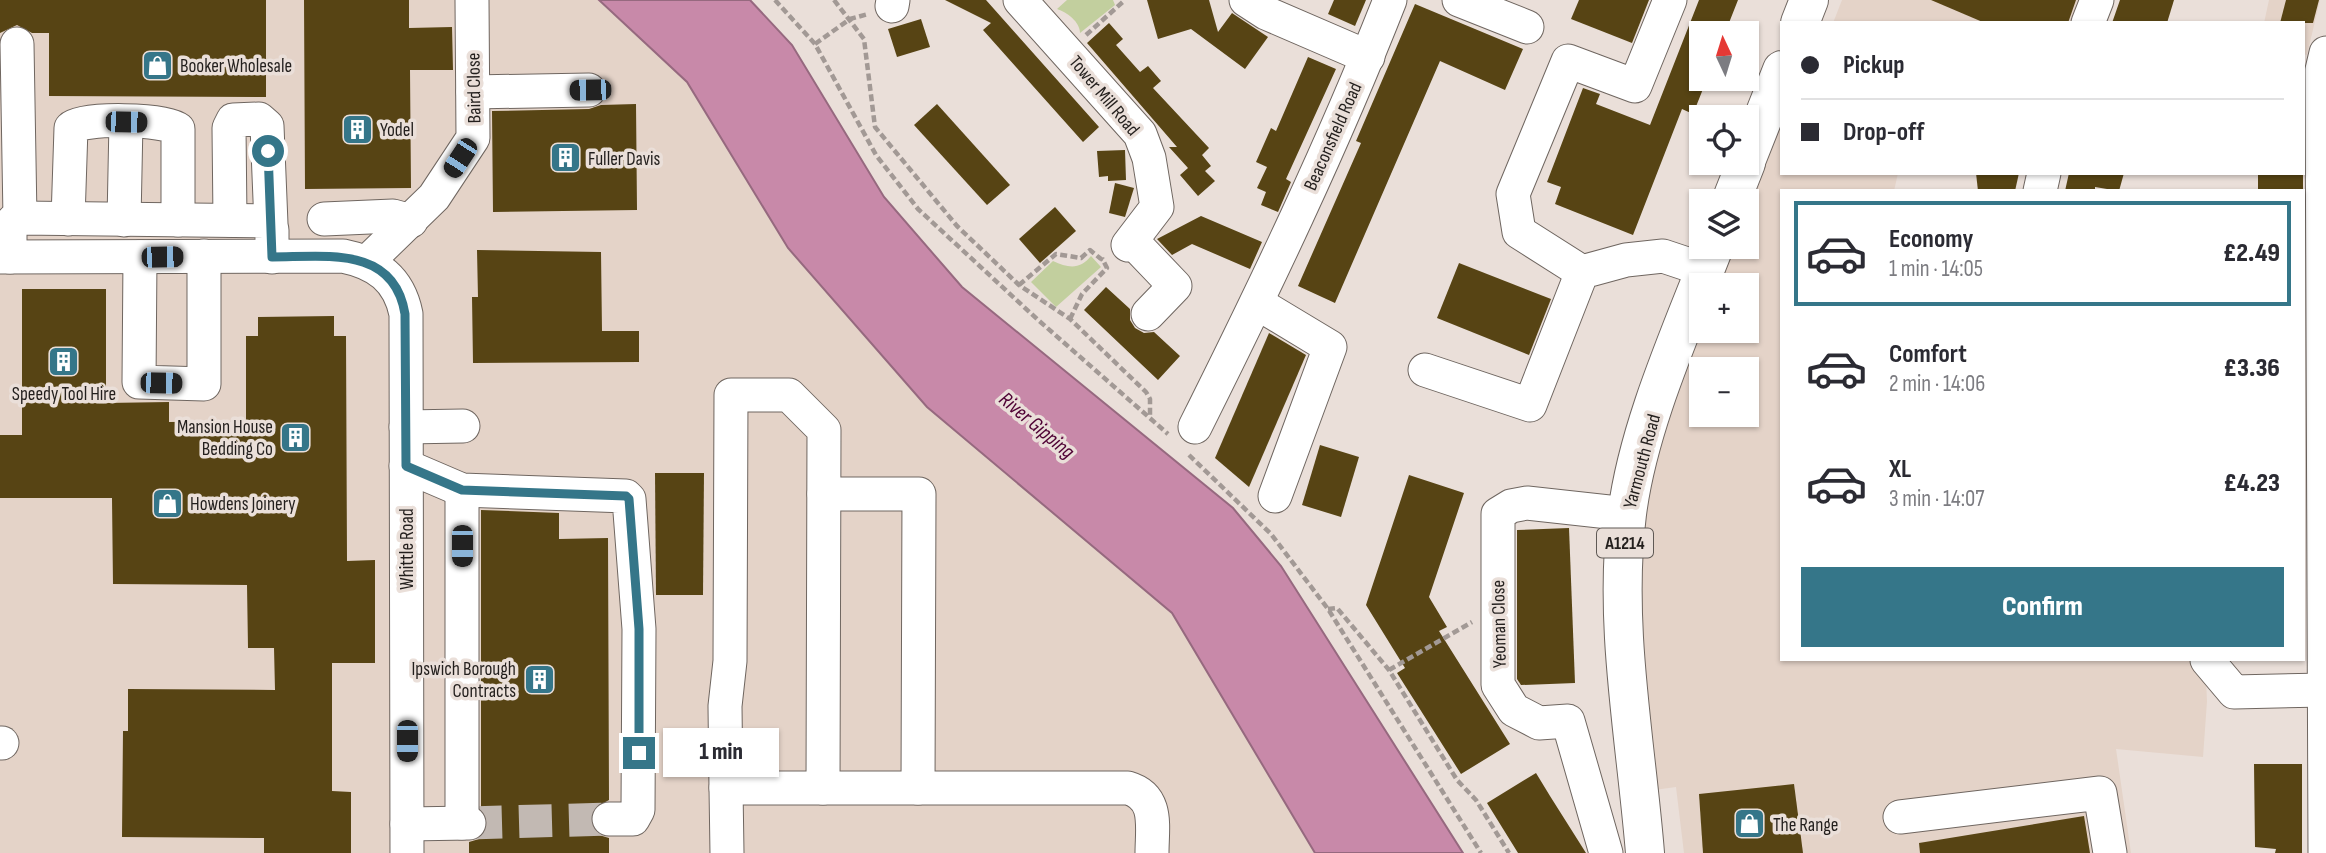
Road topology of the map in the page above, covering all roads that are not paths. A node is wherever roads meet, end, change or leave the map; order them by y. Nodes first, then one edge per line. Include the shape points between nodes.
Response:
1 (472, 0) edge
2 (1020, 0) edge
3 (1246, 0) edge
4 (1390, 0) edge
5 (1459, 0) edge
6 (1670, 0) edge
7 (1809, 0) edge
8 (2097, 0) edge
9 (1801, 21) edge
10 (2089, 21) edge
11 (1527, 27) dead end
12 (17, 44) dead end
13 (2326, 53) edge
14 (1368, 57) junction
15 (1780, 75) edge
16 (590, 90) dead end
17 (473, 92) junction
18 (126, 122) junction
19 (1759, 129) edge
20 (20, 218) junction
21 (68, 219) junction
22 (124, 219) junction
23 (324, 219) dead end
24 (178, 220) junction
25 (230, 220) junction
26 (411, 220) junction
27 (271, 223) junction
28 (204, 256) junction
29 (5, 257) edge
30 (140, 257) junction
31 (272, 257) junction
32 (1689, 257) edge
33 (1709, 259) edge
34 (367, 262) junction
35 (1582, 272) junction
36 (1257, 303) junction
37 (1149, 314) dead end
38 (1425, 370) dead end
39 (463, 426) dead end
40 (405, 427) junction
41 (1187, 441) road end
42 (406, 466) junction
43 (462, 490) junction
44 (824, 494) junction
45 (1275, 496) dead end
46 (1627, 514) junction
47 (2208, 661) edge
48 (2324, 690) junction
49 (2326, 740) edge
50 (726, 788) junction
51 (823, 788) junction
52 (918, 788) junction
53 (1900, 817) dead end
54 (609, 820) tunnel mouth
55 (2108, 838) edge
56 (407, 839) edge
57 (727, 853) edge
58 (1152, 853) edge
59 (1606, 853) edge
60 (1645, 853) edge
61 (2325, 853) edge

1 - 17 street, Baird Close
2 - 37 street, Tower Mill Road via 1140,134 1170,208 1114,252 1175,286
3 - 14 street
4 - 14 street, Beaconsfield Road
5 - 11 street
6 - 35 street via 1635,86 1568,61 1513,194 1519,232
7 - 9 main road
8 - 10 street
12 - 20 street
13 - 48 street via 2322,70
14 - 36 street, Beaconsfield Road
15 - 19 main road
16 - 17 street
17 - 26 street, Baird Close via 473,138 435,197
18 - 21 street via 82,122 71,128
18 - 22 street
18 - 24 street via 167,123 178,129
20 - 21 street
20 - 29 street via 10,226
21 - 22 street
22 - 24 street
23 - 26 street via 393,216
24 - 25 street
25 - 27 street
25 - 27 street via 229,128 233,120 259,119 267,126
26 - 34 street, Baird Close
27 - 31 street
28 - 30 street
28 - 30 street via 204,384 139,382
28 - 31 street
29 - 30 street
31 - 34 street via 343,257
32 - 35 street via 1626,260
33 - 46 main road, Yarmouth Road / A1214 via 1641,445
34 - 40 street, Whittle Road via 392,280 404,303
35 - 38 street via 1530,405
36 - 41 street, Beaconsfield Road
36 - 45 street via 1330,347
39 - 40 street
40 - 42 street, Whittle Road
42 - 43 street
42 - 56 street, Whittle Road
43 - 54 street via 629,499 639,629 639,810 633,818
43 - 56 street via 466,823
44 - 50 street via 824,430 789,395 732,395
44 - 51 street
44 - 52 street via 919,494
46 - 59 street, Yeoman Close via 1527,503 1498,514 1498,685 1514,710 1539,723 1568,721
46 - 60 main road, Yarmouth Road / A1214 via 1626,655
47 - 48 street via 2234,692
48 - 49 street
49 - 61 street
50 - 51 street
50 - 57 street
51 - 52 street
52 - 58 street via 1128,788 1144,795 1151,807
53 - 55 street via 2100,793

